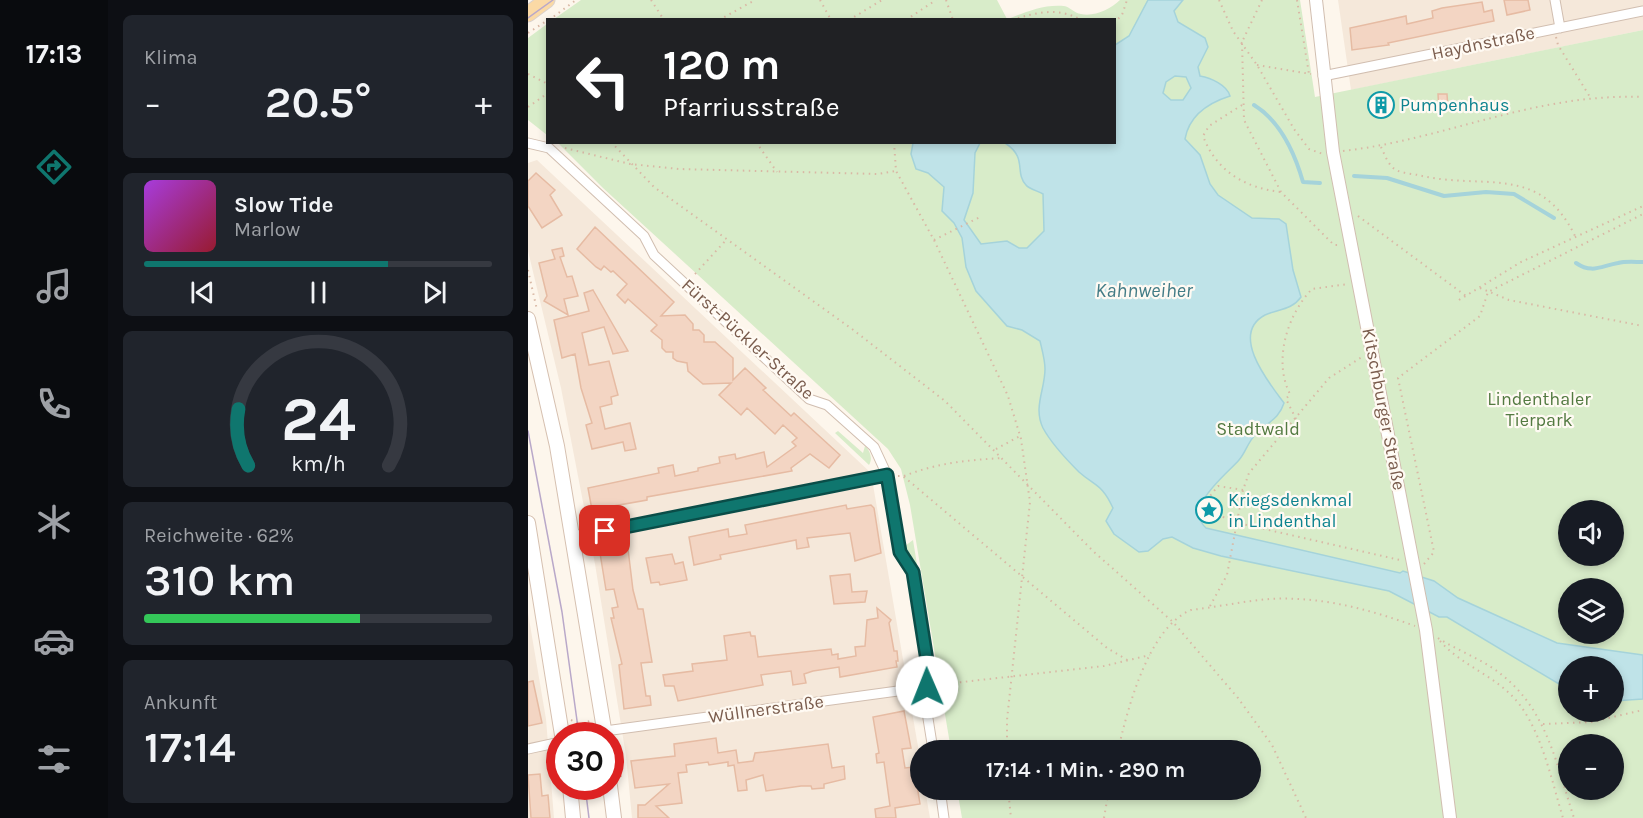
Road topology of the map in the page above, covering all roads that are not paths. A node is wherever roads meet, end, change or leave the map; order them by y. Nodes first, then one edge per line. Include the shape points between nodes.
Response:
1 (547, 0) edge
2 (1316, 0) edge
3 (1555, 0) edge
4 (1643, 11) edge
5 (528, 14) edge
6 (1557, 28) junction
7 (1323, 74) junction
8 (528, 143) edge
9 (528, 319) edge
10 (887, 475) junction
11 (528, 524) edge
12 (573, 536) junction
13 (927, 687) junction
14 (560, 722) edge
15 (603, 722) edge
16 (624, 725) edge
17 (931, 740) edge
18 (546, 745) edge
19 (528, 749) edge
20 (571, 800) edge
21 (612, 800) edge
22 (942, 800) edge
23 (573, 818) edge
24 (614, 818) edge
25 (945, 818) edge
26 (1450, 818) edge

1 - 5 main road
2 - 7 street, Kitschburger Straße
3 - 6 street
4 - 6 street, Haydnstraße
6 - 7 street, Haydnstraße
7 - 26 street, Kitschburger Straße via 1333,152 1426,627
8 - 10 street, Fürst-Pückler-Straße via 549,148 644,236 654,255 809,399 827,405 874,447
9 - 12 main road via 558,446
10 - 12 street
10 - 13 street, Fürst-Pückler-Straße via 900,552 913,572 928,667
11 - 14 main road
12 - 15 main road
13 - 16 street, Wüllnerstraße
13 - 17 street, Fürst-Pückler-Straße
18 - 19 street
20 - 23 main road
21 - 24 main road
22 - 25 street

